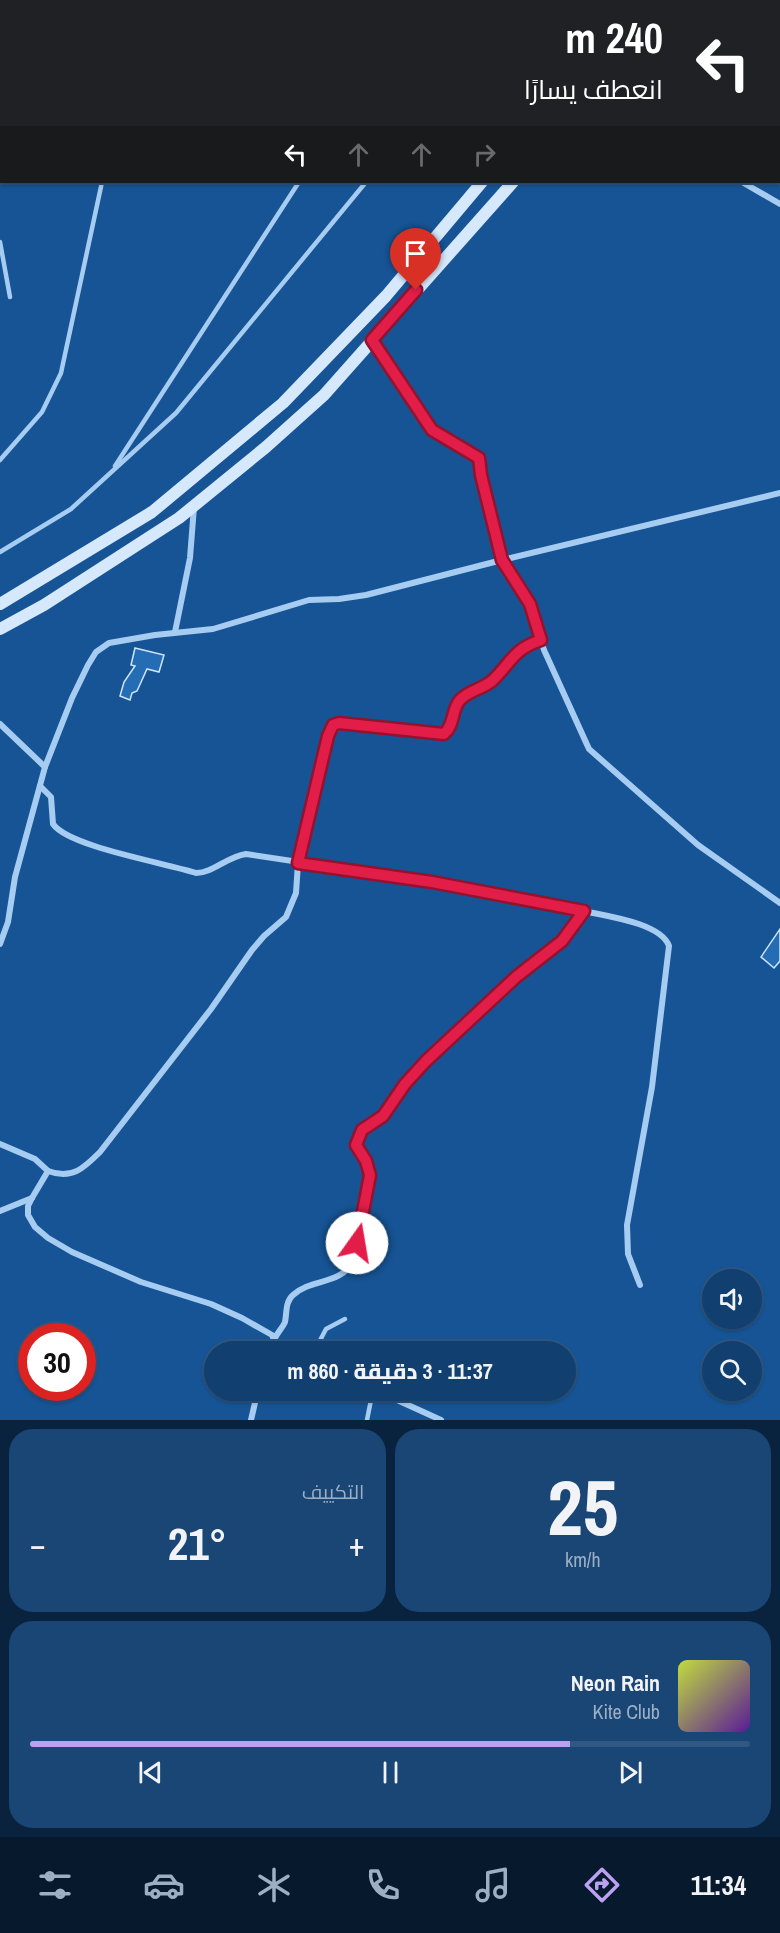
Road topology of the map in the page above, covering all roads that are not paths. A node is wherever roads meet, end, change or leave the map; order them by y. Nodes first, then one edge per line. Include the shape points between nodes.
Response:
1 (102, 183) edge
2 (298, 183) edge
3 (365, 183) edge
4 (481, 183) edge
5 (512, 183) edge
6 (744, 183) edge
7 (780, 204) edge
8 (0, 242) edge
9 (10, 297) dead end
10 (372, 340) junction
11 (0, 460) edge
12 (110, 473) junction
13 (780, 493) edge
14 (194, 506) junction
15 (0, 552) edge
16 (502, 560) junction
17 (0, 604) edge
18 (0, 629) edge
19 (175, 632) junction
20 (541, 640) junction
21 (0, 724) edge
22 (45, 767) junction
23 (40, 786) junction
24 (298, 863) junction
25 (780, 903) edge
26 (584, 911) junction
27 (0, 944) edge
28 (0, 1144) edge
29 (48, 1171) junction
30 (32, 1198) junction
31 (0, 1211) edge
32 (640, 1285) dead end
33 (345, 1319) dead end
34 (274, 1339) joint
35 (320, 1341) edge
36 (255, 1401) edge
37 (371, 1401) edge
38 (399, 1401) edge
39 (251, 1420) edge
40 (367, 1420) edge
41 (441, 1420) edge

1 - 11 lane via 61,373 42,412
2 - 12 lane
3 - 12 lane via 176,413
4 - 17 main road via 386,296 283,403 152,512
5 - 10 main road
6 - 7 street
8 - 9 lane
10 - 14 main road via 324,395
10 - 16 street via 432,430 479,458
12 - 15 lane via 71,509
13 - 16 street
14 - 18 main road via 44,605
14 - 19 street via 190,558
16 - 19 street via 366,595 309,600 213,629
16 - 20 street via 530,604
19 - 22 street via 109,643 96,652 72,698
20 - 24 street via 517,652 492,681 461,699 444,734 333,725
20 - 25 street via 589,749 698,845
21 - 22 street
22 - 23 street
23 - 24 street via 51,797 56,829 76,841 196,873 205,873 229,858 246,854
23 - 27 street
24 - 26 street via 432,882
24 - 29 street via 296,893 286,917 252,950 111,1140 73,1174
26 - 32 street via 654,929 669,946 652,1087 627,1225 628,1254
26 - 34 street via 562,941 516,977 433,1054 383,1116 362,1130 356,1145 370,1175 353,1261 343,1274 293,1295 285,1323
28 - 29 street via 35,1160
29 - 30 street
30 - 31 street
30 - 34 street via 28,1206 31,1221 58,1245 141,1282 211,1304
33 - 35 lane via 326,1329
36 - 39 street
37 - 40 lane
38 - 41 street

